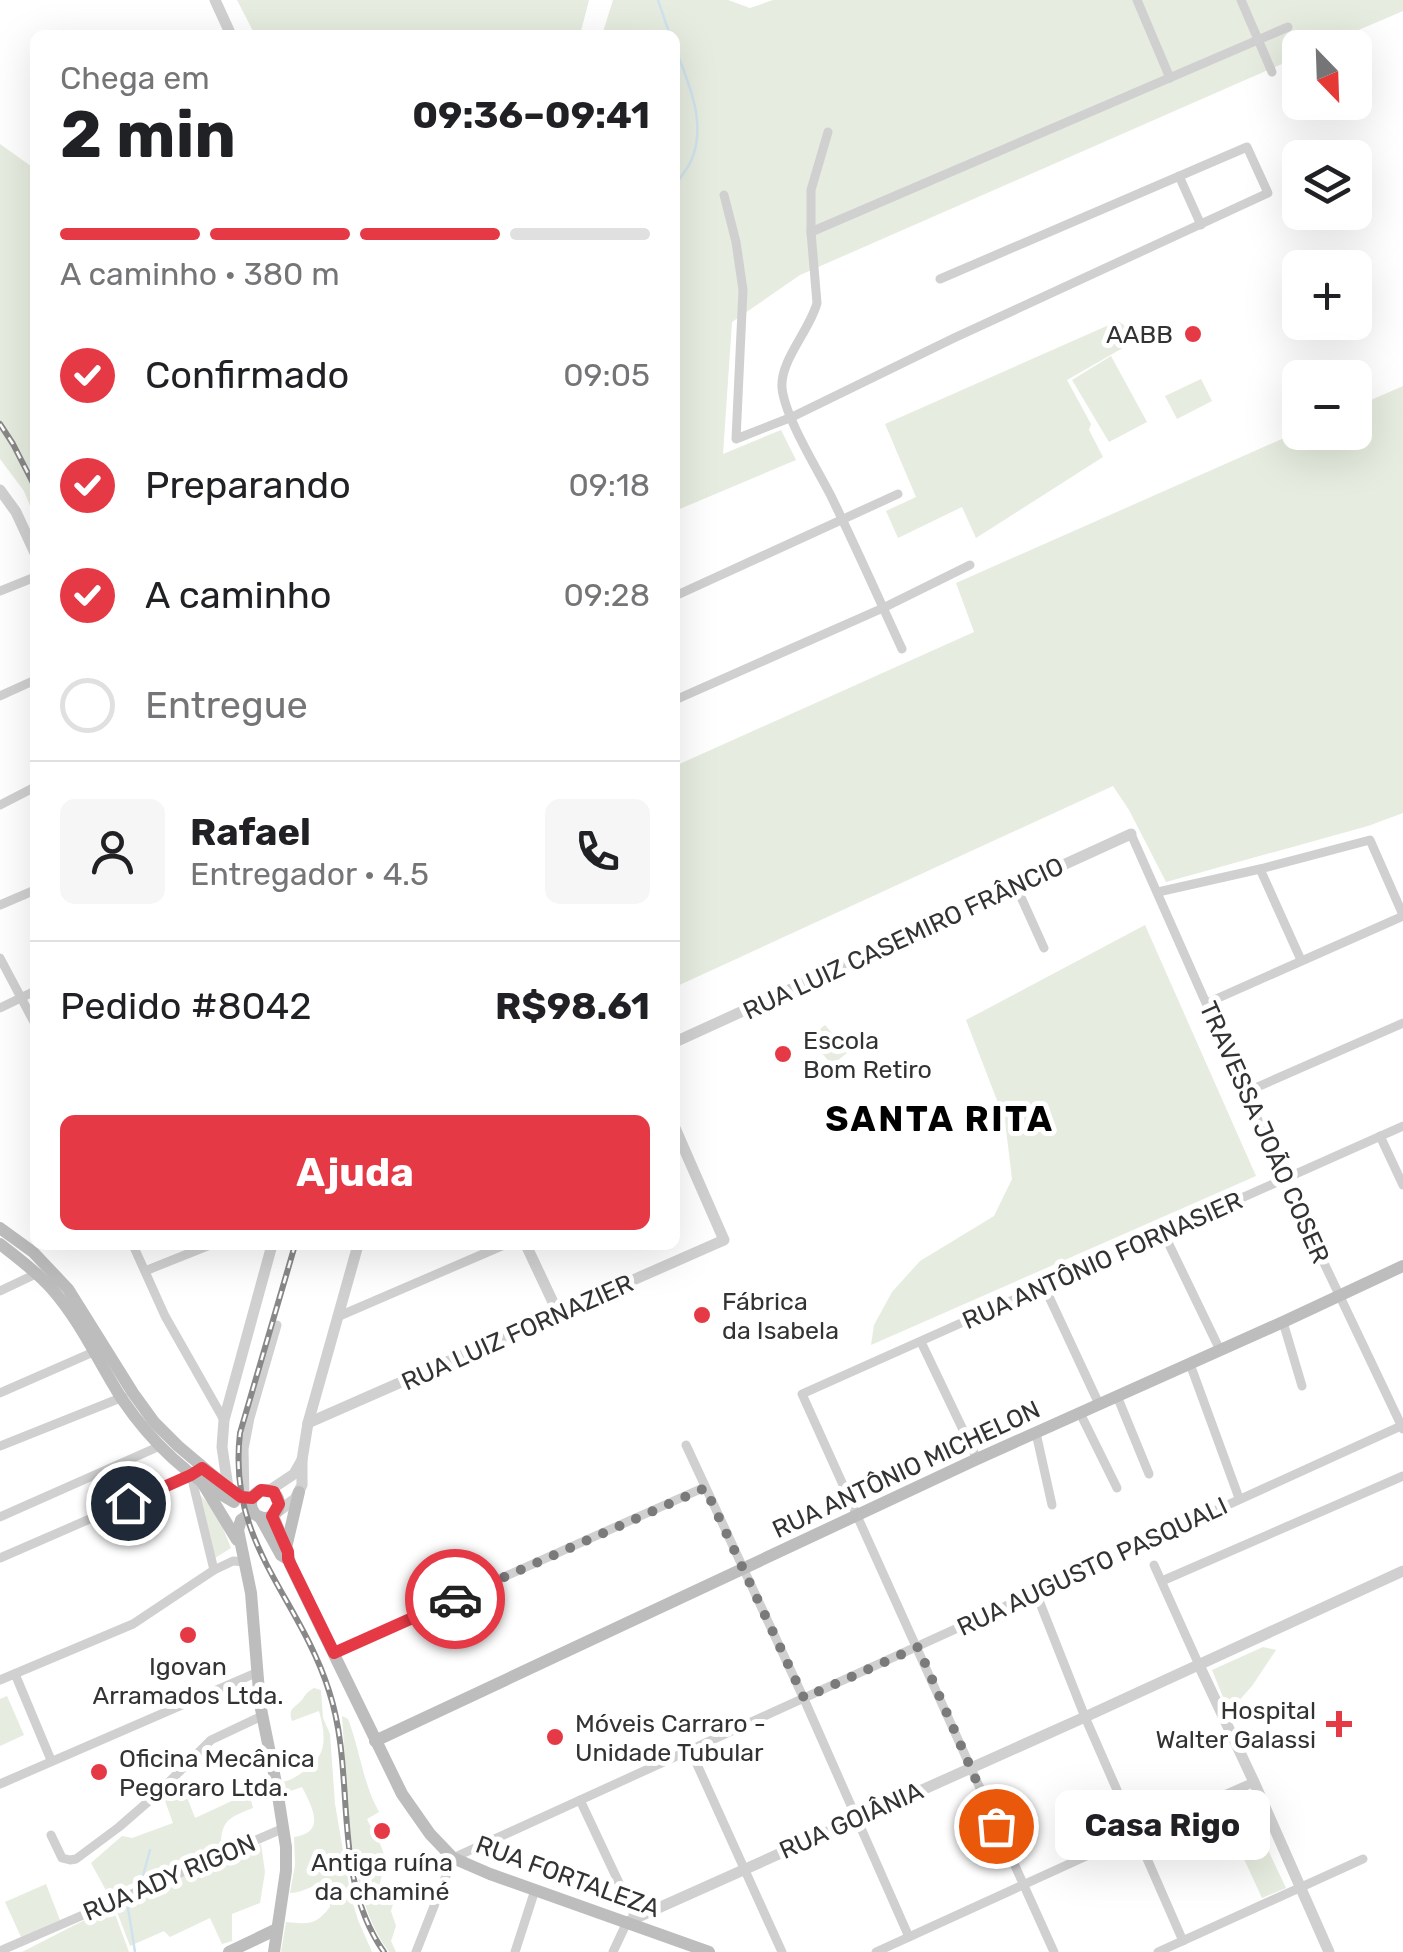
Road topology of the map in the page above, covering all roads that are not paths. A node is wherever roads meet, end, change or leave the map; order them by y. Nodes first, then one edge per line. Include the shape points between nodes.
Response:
1 (216, 0) edge
2 (1137, 0) edge
3 (1240, 0) edge
4 (1288, 27) dead end
5 (229, 30) edge
6 (1258, 40) junction
7 (1272, 72) dead end
8 (1170, 78) junction
9 (828, 132) dead end
10 (1179, 176) junction
11 (724, 196) dead end
12 (1201, 225) junction
13 (810, 232) junction
14 (940, 280) dead end
15 (792, 418) junction
16 (0, 490) edge
17 (898, 494) dead end
18 (843, 520) junction
19 (30, 543) edge
20 (970, 565) dead end
21 (30, 579) edge
22 (0, 592) edge
23 (680, 594) edge
24 (883, 608) junction
25 (902, 649) dead end
26 (30, 682) edge
27 (0, 696) edge
28 (680, 698) edge
29 (30, 790) edge
30 (0, 805) edge
31 (1130, 834) joint
32 (1260, 869) junction
33 (1016, 886) junction
34 (30, 892) edge
35 (1158, 892) junction
36 (0, 905) edge
37 (1403, 916) edge
38 (1044, 948) dead end
39 (0, 958) edge
40 (1302, 960) junction
41 (30, 994) edge
42 (21, 998) junction
43 (1207, 1002) junction
44 (0, 1008) edge
45 (30, 1015) edge
46 (1403, 1023) edge
47 (680, 1040) edge
48 (1246, 1092) junction
49 (1403, 1126) edge
50 (1380, 1136) junction
51 (680, 1140) edge
52 (688, 1158) junction
53 (680, 1162) edge
54 (1284, 1179) junction
55 (1403, 1185) edge
56 (0, 1228) edge
57 (1162, 1232) junction
58 (0, 1244) edge
59 (135, 1250) edge
60 (198, 1250) edge
61 (271, 1250) edge
62 (357, 1250) edge
63 (493, 1250) edge
64 (528, 1250) edge
65 (1403, 1266) edge
66 (43, 1271) junction
67 (145, 1271) junction
68 (1044, 1286) junction
69 (0, 1291) edge
70 (1338, 1296) junction
71 (559, 1315) junction
72 (337, 1318) junction
73 (1284, 1322) junction
74 (277, 1326) dead end
75 (921, 1342) junction
76 (100, 1349) junction
77 (1220, 1350) junction
78 (1190, 1364) junction
79 (1302, 1386) dead end
80 (0, 1392) edge
81 (127, 1395) junction
82 (1117, 1396) junction
83 (1099, 1404) junction
84 (1080, 1413) junction
85 (224, 1420) junction
86 (308, 1423) junction
87 (1402, 1426) edge
88 (1036, 1433) junction
89 (0, 1446) edge
90 (160, 1446) junction
91 (686, 1446) dead end
92 (222, 1447) junction
93 (976, 1459) junction
94 (302, 1460) junction
95 (1149, 1474) dead end
96 (198, 1475) junction
97 (1403, 1476) edge
98 (705, 1488) junction
99 (1117, 1488) dead end
100 (270, 1490) junction
101 (300, 1492) junction
102 (229, 1494) junction
103 (1239, 1498) junction
104 (1052, 1505) dead end
105 (258, 1509) junction
106 (0, 1517) edge
107 (857, 1517) junction
108 (240, 1545) junction
109 (287, 1554) junction
110 (0, 1558) edge
111 (245, 1562) junction
112 (1154, 1565) dead end
113 (742, 1569) junction
114 (214, 1570) junction
115 (1403, 1570) edge
116 (1162, 1581) junction
117 (1036, 1594) junction
118 (918, 1647) junction
119 (334, 1653) junction
120 (1199, 1665) junction
121 (258, 1672) junction
122 (15, 1674) junction
123 (0, 1680) edge
124 (804, 1698) junction
125 (262, 1716) junction
126 (1085, 1717) junction
127 (375, 1740) junction
128 (690, 1749) junction
129 (51, 1760) junction
130 (970, 1766) junction
131 (1254, 1782) junction
132 (0, 1784) edge
133 (580, 1800) junction
134 (856, 1818) junction
135 (284, 1828) junction
136 (1137, 1833) junction
137 (51, 1834) dead end
138 (453, 1858) junction
139 (1362, 1858) dead end
140 (744, 1868) junction
141 (1022, 1885) junction
142 (1300, 1887) junction
143 (535, 1890) junction
144 (631, 1919) junction
145 (277, 1928) junction
146 (910, 1937) junction
147 (1183, 1941) junction
148 (0, 1951) edge
149 (229, 1952) edge
150 (274, 1952) edge
151 (416, 1952) edge
152 (514, 1952) edge
153 (612, 1952) edge
154 (709, 1952) edge
155 (782, 1952) edge
156 (876, 1952) edge
157 (1054, 1952) edge
158 (1158, 1952) edge
159 (1329, 1952) edge

1 - 5 street
2 - 8 street
3 - 6 street
4 - 6 street
6 - 7 street
6 - 8 street
8 - 13 street
9 - 13 street via 811,190
10 - 12 street
10 - 12 street via 1248,147 1268,193
10 - 14 street
11 - 15 street via 743,290 736,439
12 - 15 street
13 - 15 street via 817,303 783,377
15 - 18 street
16 - 19 street
17 - 18 street
18 - 23 street
18 - 24 street
20 - 24 street
21 - 22 street
24 - 25 street
24 - 28 street
26 - 27 street
29 - 30 street
31 - 33 street, RUA LUIZ CASEMIRO FRÂNCIO
31 - 35 street, TRAVESSA JOÃO COSER
32 - 35 street
32 - 37 street via 1370,840
32 - 40 street
33 - 38 street
33 - 47 street, RUA LUIZ CASEMIRO FRÂNCIO
34 - 36 street
35 - 43 street, TRAVESSA JOÃO COSER
37 - 40 street
39 - 42 street
40 - 43 street
41 - 42 street
42 - 44 street
42 - 45 street
43 - 48 street, TRAVESSA JOÃO COSER
46 - 48 street
48 - 54 street, TRAVESSA JOÃO COSER
49 - 50 street, RUA ANTÔNIO FORNASIER
50 - 54 street, RUA ANTÔNIO FORNASIER
50 - 55 street
51 - 52 street
52 - 53 street
52 - 71 street, RUA LUIZ FORNAZIER via 724,1240
54 - 57 street, RUA ANTÔNIO FORNASIER
54 - 70 street, TRAVESSA JOÃO COSER
56 - 66 main road
57 - 68 street, RUA ANTÔNIO FORNASIER
57 - 77 street
58 - 66 main road
59 - 67 street
60 - 67 street
61 - 85 street
62 - 72 street
63 - 72 street
64 - 71 street
65 - 70 main road, RUA ANTÔNIO MICHELON
66 - 69 street
66 - 76 main road via 68,1288
67 - 85 street
68 - 75 street, RUA ANTÔNIO FORNASIER
68 - 83 street
70 - 73 main road, RUA ANTÔNIO MICHELON
70 - 87 street, TRAVESSA JOÃO COSER
71 - 86 street, RUA LUIZ FORNAZIER
72 - 86 street
73 - 77 main road, RUA ANTÔNIO MICHELON
73 - 79 street
74 - 105 street via 244,1449
75 - 93 street
75 - 107 street, RUA ANTÔNIO FORNASIER via 802,1394
76 - 80 street
76 - 81 main road
77 - 78 main road, RUA ANTÔNIO MICHELON
78 - 82 main road, RUA ANTÔNIO MICHELON
78 - 103 street
81 - 89 street
81 - 90 main road
81 - 96 main road
82 - 83 main road, RUA ANTÔNIO MICHELON
82 - 95 street
83 - 84 main road, RUA ANTÔNIO MICHELON
84 - 88 main road, RUA ANTÔNIO MICHELON
84 - 99 street
85 - 92 street
86 - 94 street
87 - 103 street, RUA AUGUSTO PASQUALI
88 - 93 main road, RUA ANTÔNIO MICHELON
88 - 104 street
90 - 96 main road
90 - 106 street
91 - 98 street
92 - 96 street
92 - 102 street
93 - 107 main road, RUA ANTÔNIO MICHELON
94 - 100 street
94 - 101 street
96 - 102 main road
96 - 108 main road
96 - 110 street
96 - 114 street
97 - 116 street
98 - 113 street
98 - 119 street
100 - 105 main road via 257,1492
100 - 105 main road via 279,1500
101 - 105 street
101 - 109 main road
102 - 105 main road
103 - 117 street, RUA AUGUSTO PASQUALI
105 - 108 main road via 241,1520
105 - 109 main road, RUA FORTALEZA via 281,1555
107 - 113 main road, RUA ANTÔNIO MICHELON
107 - 118 street
108 - 111 main road
109 - 119 main road, RUA FORTALEZA
111 - 114 street
111 - 121 main road
112 - 116 street
113 - 124 street
113 - 127 main road, RUA ANTÔNIO MICHELON
114 - 122 street via 133,1624
115 - 120 street, RUA GOIÂNIA
116 - 120 street
117 - 118 street, RUA AUGUSTO PASQUALI
117 - 126 street
118 - 124 street, RUA AUGUSTO PASQUALI
118 - 130 street
119 - 127 main road, RUA FORTALEZA
120 - 126 street, RUA GOIÂNIA
120 - 131 street
121 - 125 main road
121 - 129 street
122 - 123 street
122 - 129 street
124 - 128 street, RUA AUGUSTO PASQUALI
124 - 134 street
125 - 135 main road
125 - 137 street via 211,1740 82,1856 62,1858
126 - 130 street, RUA GOIÂNIA
126 - 136 street
127 - 138 main road, RUA FORTALEZA via 412,1811
128 - 133 street, RUA AUGUSTO PASQUALI
128 - 140 street
129 - 132 street
130 - 134 street, RUA GOIÂNIA
130 - 141 street
131 - 136 street
131 - 142 street
133 - 138 street, RUA AUGUSTO PASQUALI
133 - 144 street
134 - 140 street, RUA GOIÂNIA
134 - 146 street
135 - 145 main road
135 - 148 street, RUA ADY RIGON
136 - 141 street
136 - 147 street
138 - 143 main road, RUA FORTALEZA
138 - 151 street
139 - 142 street
140 - 144 street, RUA GOIÂNIA
140 - 155 street
141 - 146 street
141 - 157 street
142 - 147 street
142 - 159 street
143 - 144 main road, RUA FORTALEZA
143 - 152 street
144 - 153 street
144 - 154 main road, RUA FORTALEZA
145 - 149 main road
145 - 150 main road
146 - 156 street
147 - 158 street

